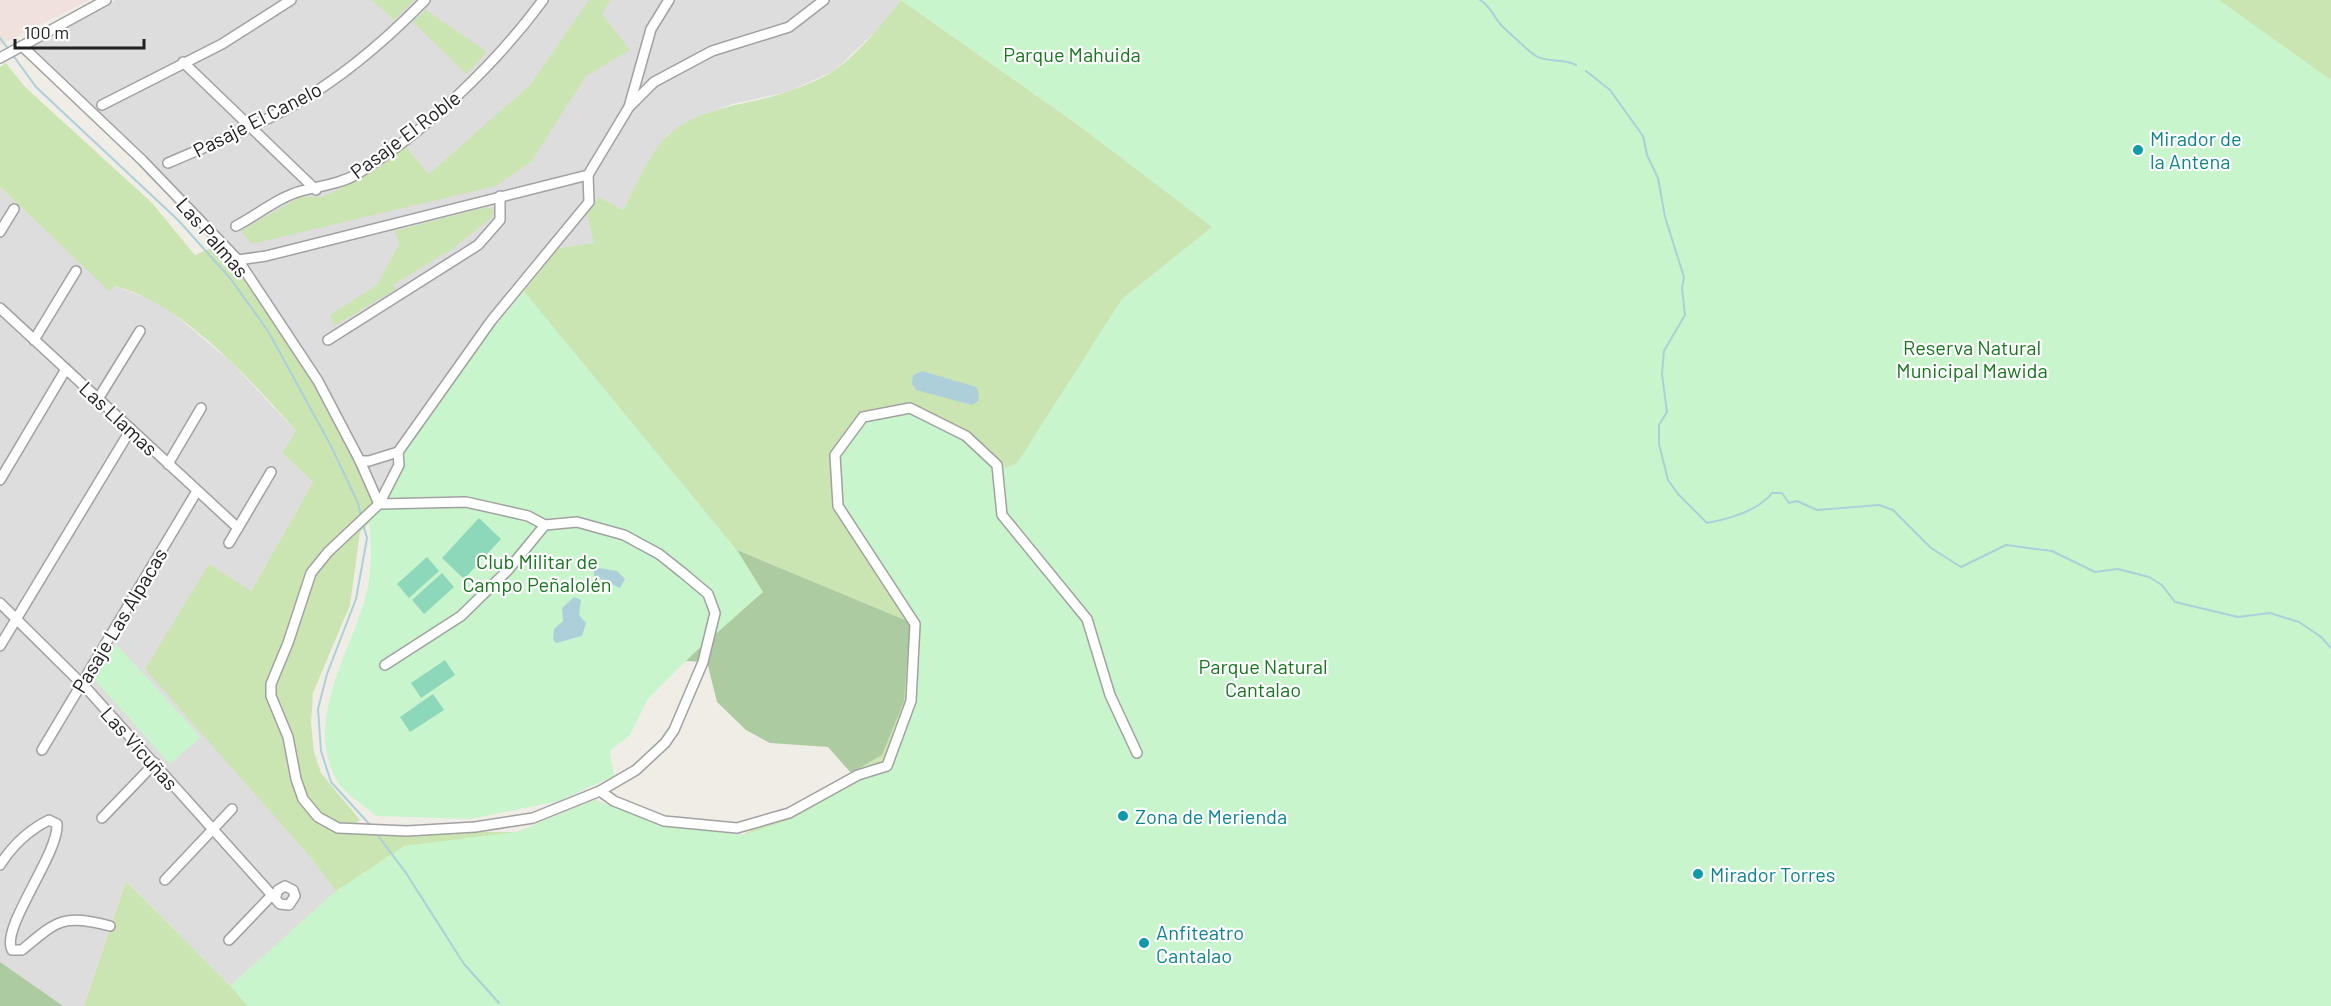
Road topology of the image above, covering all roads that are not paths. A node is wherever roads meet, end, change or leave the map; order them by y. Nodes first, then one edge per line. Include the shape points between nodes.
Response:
1 (106, 0) edge
2 (291, 0) edge
3 (424, 0) edge
4 (543, 0) edge
5 (669, 0) edge
6 (824, 0) edge
7 (19, 48) junction
8 (3, 57) edge
9 (183, 62) junction
10 (102, 105) dead end
11 (629, 107) junction
12 (250, 126) junction
13 (168, 163) dead end
14 (588, 175) junction
15 (316, 190) junction
16 (500, 196) junction
17 (14, 208) dead end
18 (237, 226) dead end
19 (0, 232) edge
20 (238, 260) junction
21 (76, 271) dead end
22 (1, 312) edge
23 (140, 331) dead end
24 (34, 340) junction
25 (328, 340) dead end
26 (66, 369) junction
27 (98, 399) junction
28 (201, 408) dead end
29 (130, 429) junction
30 (398, 452) junction
31 (360, 461) junction
32 (168, 464) junction
33 (271, 472) dead end
34 (0, 480) edge
35 (197, 491) junction
36 (379, 504) junction
37 (545, 525) junction
38 (238, 528) junction
39 (229, 543) dead end
40 (0, 603) edge
41 (16, 618) junction
42 (0, 646) edge
43 (385, 665) dead end
44 (82, 683) junction
45 (42, 750) dead end
46 (1137, 753) dead end
47 (154, 764) junction
48 (600, 791) junction
49 (232, 809) dead end
50 (102, 818) dead end
51 (213, 829) junction
52 (0, 865) edge
53 (165, 880) dead end
54 (110, 926) dead end
55 (229, 940) dead end

1 - 7 street
2 - 9 street via 222,44
3 - 12 street, Pasaje El Canelo via 375,47 335,78
4 - 15 street, Pasaje El Roble via 484,70 427,122 356,175
5 - 11 street via 651,29
6 - 11 street via 789,27 712,51 654,82
7 - 8 street
7 - 20 street, Las Palmas via 142,160
9 - 10 street
9 - 12 street
11 - 14 street
12 - 13 street, Pasaje El Canelo
12 - 15 street
14 - 16 street
14 - 30 street via 589,202 491,321
15 - 18 street, Pasaje El Roble via 301,191
16 - 20 street
16 - 25 street via 500,220 478,245
17 - 19 street
20 - 31 street, Las Palmas via 318,381
21 - 24 street
22 - 24 street, Las Llamas
23 - 27 street
24 - 26 street, Las Llamas
26 - 27 street, Las Llamas
26 - 34 street
27 - 29 street, Las Llamas
28 - 32 street
29 - 32 street, Las Llamas
29 - 41 street
30 - 31 street
30 - 36 street via 399,465
31 - 36 street, Las Palmas
32 - 35 street, Las Llamas
33 - 38 street
35 - 38 street, Las Llamas
35 - 44 street, Pasaje Las Alpacas
36 - 37 street via 466,502 528,516
36 - 48 street via 311,573 271,684 271,696 288,737 303,799 318,817 338,828 390,831 533,818
37 - 43 street via 508,570 461,616
37 - 48 street via 577,522 624,536 659,554 708,594 715,613 703,662 674,730 656,754
38 - 39 street
40 - 41 street, Las Vicuñas
41 - 42 street
41 - 44 street, Las Vicuñas
44 - 45 street, Pasaje Las Alpacas
44 - 47 street, Las Vicuñas
46 - 48 street via 1110,695 1087,619 1002,515 997,465 966,436 910,408 863,417 835,455 838,506 915,624 911,701 887,766 858,775 789,813 737,828 664,821 614,801
47 - 50 street
47 - 51 street, Las Vicuñas
49 - 51 street
51 - 53 street
51 - 55 street, Las Vicuñas via 274,895
52 - 54 street via 17,843 39,825 49,820 57,824 50,849 10,933 12,950 22,950 41,931 60,922

